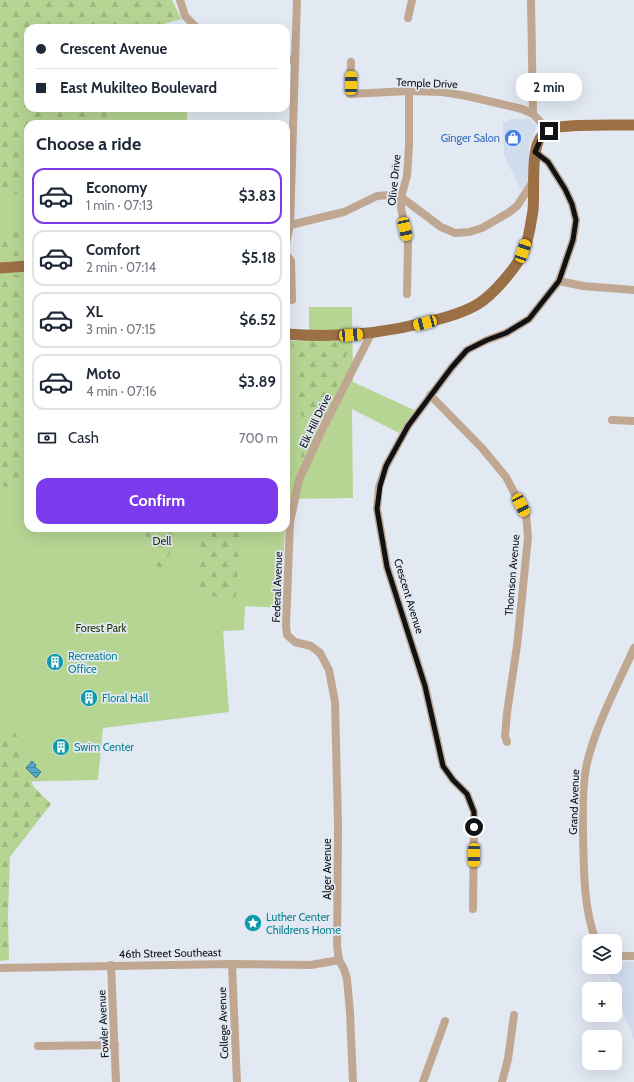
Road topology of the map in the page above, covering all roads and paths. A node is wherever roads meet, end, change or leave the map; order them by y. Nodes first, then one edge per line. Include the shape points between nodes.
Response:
1 (180, 0) edge
2 (297, 0) edge
3 (412, 0) edge
4 (531, 0) edge
5 (408, 18) dead end
6 (193, 24) edge
7 (290, 60) edge
8 (295, 60) junction
9 (351, 62) dead end
10 (409, 91) junction
11 (533, 114) junction
12 (634, 125) edge
13 (549, 131) junction
14 (535, 152) junction
15 (534, 180) junction
16 (401, 197) junction
17 (290, 225) joint
18 (290, 259) edge
19 (24, 266) edge
20 (0, 268) edge
21 (559, 281) junction
22 (634, 290) edge
23 (407, 294) dead end
24 (292, 300) dead end
25 (290, 334) edge
26 (371, 334) junction
27 (430, 395) junction
28 (612, 420) dead end
29 (634, 422) edge
30 (290, 522) edge
31 (290, 532) edge
32 (634, 648) edge
33 (335, 702) joint
34 (507, 742) dead end
35 (473, 909) dead end
36 (594, 934) edge
37 (622, 956) edge
38 (634, 956) edge
39 (339, 960) junction
40 (232, 964) junction
41 (111, 965) junction
42 (0, 968) edge
43 (514, 1015) dead end
44 (445, 1021) dead end
45 (115, 1045) junction
46 (38, 1046) dead end
47 (116, 1082) edge
48 (237, 1082) edge
49 (353, 1082) edge
50 (423, 1082) edge
51 (502, 1082) edge

1 - 6 street via 185,16
2 - 8 street
3 - 5 street
4 - 11 street
7 - 8 street
8 - 17 street
9 - 10 street, Temple Drive via 350,94
10 - 11 street, Temple Drive via 467,96 516,107
10 - 16 street, Olive Drive via 407,176
11 - 13 street
12 - 13 main road via 557,128
13 - 14 main road via 542,136
14 - 15 main road
14 - 21 street, Crescent Avenue via 548,162 565,189 576,220 573,240
15 - 16 street via 517,206 508,214 469,232 455,233 441,227
15 - 26 main road via 529,234 512,270 496,289 479,303 448,317
16 - 17 street via 377,196 344,212
16 - 23 street, Olive Drive via 408,241
18 - 24 street
19 - 20 main road
21 - 22 street via 583,286
21 - 27 street, Crescent Avenue via 529,319 506,333 467,350
25 - 26 main road via 321,337
26 - 30 street, Elk Hill Drive via 299,480
27 - 34 street, Thomson Avenue via 482,448 506,477 526,515 528,537 507,713
27 - 35 street, Crescent Avenue via 408,426 386,466 377,509 387,567 425,686 443,766 467,794 474,812
28 - 29 street
31 - 33 street, Federal Avenue via 287,635 295,642 311,646 320,653 329,670
32 - 36 street, Grand Avenue via 600,726 584,780 585,889 588,915
33 - 39 street, Alger Avenue
37 - 38 street
39 - 40 street, 46th Street Southeast via 311,965
39 - 49 street, Alger Avenue via 348,986
40 - 41 street, 46th Street Southeast
40 - 48 street, College Avenue
41 - 42 street, 46th Street Southeast
41 - 45 street, Fowler Avenue
43 - 51 street
44 - 50 street
45 - 46 street
45 - 47 street, Fowler Avenue

